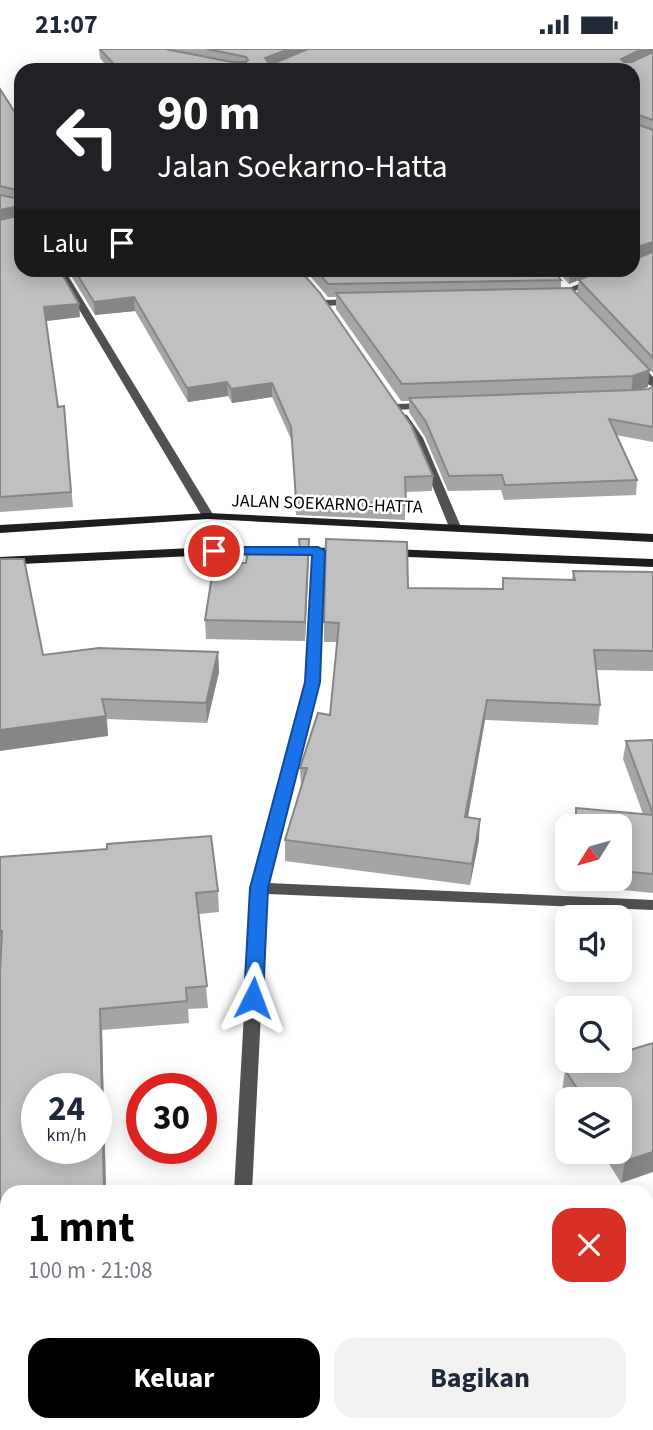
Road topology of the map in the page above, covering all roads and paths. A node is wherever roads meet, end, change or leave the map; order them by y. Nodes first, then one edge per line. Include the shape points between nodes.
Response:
1 (64, 277) edge
2 (601, 277) edge
3 (562, 291) edge
4 (367, 302) edge
5 (332, 313) edge
6 (628, 355) edge
7 (651, 382) edge
8 (389, 397) edge
9 (438, 406) edge
10 (396, 407) junction
11 (208, 516) junction
12 (455, 527) junction
13 (0, 529) edge
14 (653, 538) edge
15 (318, 551) junction
16 (360, 552) edge
17 (374, 553) edge
18 (0, 561) edge
19 (653, 563) edge
20 (259, 888) junction
21 (653, 905) edge
22 (243, 1185) edge

1 - 11 street
2 - 3 street
4 - 5 street via 321,299
6 - 7 street
8 - 10 street
9 - 10 street
10 - 12 street via 418,438
11 - 12 main road, JALAN SOEKARNO-HATTA
11 - 13 main road, JALAN SOEKARNO-HATTA
12 - 14 main road, JALAN SOEKARNO-HATTA
15 - 16 main road
15 - 18 main road
15 - 20 street via 313,682
17 - 19 main road
20 - 21 street
20 - 22 street

